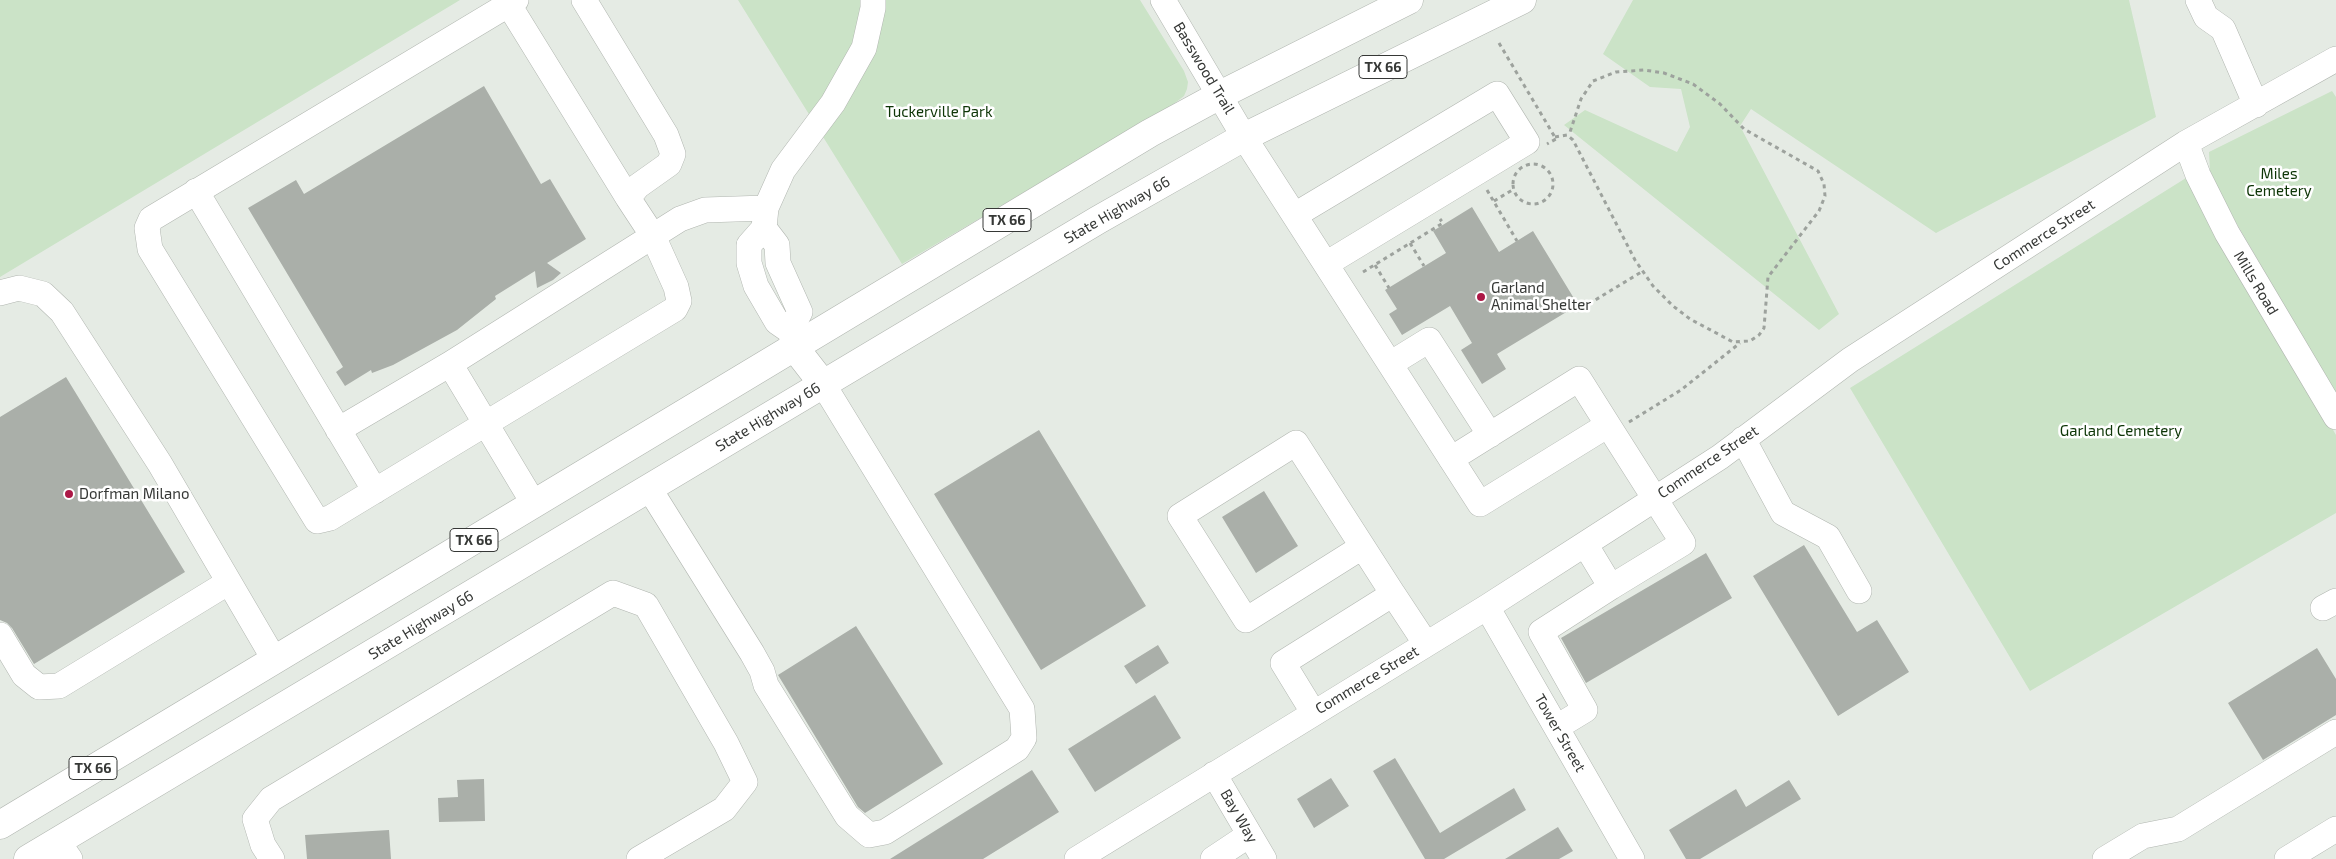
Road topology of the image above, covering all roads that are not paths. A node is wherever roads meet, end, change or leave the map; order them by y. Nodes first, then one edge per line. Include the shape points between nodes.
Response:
1 (584, 0) edge
2 (872, 0) edge
3 (1163, 0) edge
4 (1409, 0) edge
5 (1522, 0) edge
6 (2198, 0) edge
7 (513, 2) edge
8 (2336, 59) edge
9 (1220, 95) junction
10 (2256, 105) junction
11 (1244, 137) junction
12 (2186, 143) junction
13 (196, 191) junction
14 (628, 198) junction
15 (1295, 215) junction
16 (765, 218) junction
17 (653, 236) junction
18 (1326, 264) junction
19 (0, 294) edge
20 (792, 340) junction
21 (450, 364) junction
22 (1390, 364) junction
23 (823, 384) junction
24 (2336, 418) edge
25 (486, 423) junction
26 (1617, 424) junction
27 (338, 430) junction
28 (1490, 435) junction
29 (1743, 439) junction
30 (1451, 459) junction
31 (649, 488) junction
32 (375, 491) junction
33 (1655, 498) junction
34 (534, 504) junction
35 (1585, 544) junction
36 (1362, 547) junction
37 (229, 582) junction
38 (1611, 587) junction
39 (1859, 591) dead end
40 (1393, 594) junction
41 (1487, 607) junction
42 (0, 635) edge
43 (1426, 644) junction
44 (274, 660) junction
45 (1314, 712) junction
46 (1557, 728) junction
47 (2336, 732) edge
48 (1214, 774) junction
49 (33, 805) junction
50 (0, 825) edge
51 (2336, 829) edge
52 (1250, 835) junction
53 (64, 850) edge
54 (28, 859) edge
55 (272, 859) edge
56 (640, 859) edge
57 (1077, 859) edge
58 (1213, 859) edge
59 (1264, 859) edge
60 (1632, 859) edge
61 (2105, 859) edge
62 (2287, 859) edge

1 - 14 street via 666,135 673,154 669,164 638,186
2 - 16 street via 864,48 833,104 783,170
3 - 9 street, Basswood Trail
4 - 9 main road, TX 66
5 - 11 main road, State Highway 66 / TX 66
6 - 10 street via 2206,17 2222,29
7 - 13 street
7 - 14 street
8 - 10 street, Commerce Street
9 - 11 street, Basswood Trail
9 - 20 main road, TX 66
10 - 12 street, Commerce Street
11 - 15 street, Basswood Trail
11 - 23 main road, State Highway 66 / TX 66
12 - 24 street, Mills Road via 2227,232
12 - 29 street, Commerce Street via 1850,360
13 - 27 street
13 - 32 street via 151,219 148,228 150,249 317,521 330,518
14 - 17 street
15 - 18 street, Basswood Trail
15 - 18 street via 1497,94 1527,142
16 - 17 street via 705,210 680,219
16 - 20 street via 749,245 750,263 756,286
17 - 21 street
17 - 25 street via 676,287 679,301 675,309
18 - 22 street, Basswood Trail
19 - 37 street via 18,288 43,294 62,312 160,464
20 - 23 main road
20 - 34 main road, TX 66
21 - 25 street
21 - 27 street
22 - 28 street via 1430,340
22 - 30 street, Basswood Trail
23 - 31 main road, State Highway 66 / TX 66
23 - 31 street via 1022,709 1024,738 1017,750 885,832 869,835 847,816
25 - 32 street
25 - 34 street
26 - 28 street via 1579,379
26 - 30 street, Basswood Trail via 1480,504
26 - 33 street
27 - 32 street
28 - 30 street
29 - 33 street, Commerce Street
29 - 39 street via 1783,513 1828,538
31 - 53 main road, State Highway 66 / TX 66
33 - 35 street, Commerce Street
33 - 38 street via 1683,543
34 - 44 main road, TX 66
35 - 38 street
35 - 41 street, Commerce Street
36 - 36 street via 1296,443 1180,516 1246,620
36 - 40 street
37 - 42 street via 59,686 39,687 24,675
37 - 44 street
38 - 46 street via 1541,632 1585,710
40 - 43 street
40 - 45 street via 1283,663
41 - 43 street, Commerce Street
41 - 46 street, Tower Street
43 - 45 street, Commerce Street
44 - 49 main road, TX 66
45 - 48 street, Commerce Street
46 - 60 street, Tower Street
47 - 61 street via 2178,829 2143,836
48 - 52 street, Bay Way
48 - 57 street, Commerce Street
49 - 50 main road, TX 66
49 - 53 main road
51 - 62 street
52 - 58 street
52 - 59 street, Bay Way
53 - 54 main road, State Highway 66 / TX 66
55 - 56 street via 263,845 256,819 271,799 613,593 646,606 726,743 745,782 724,809

